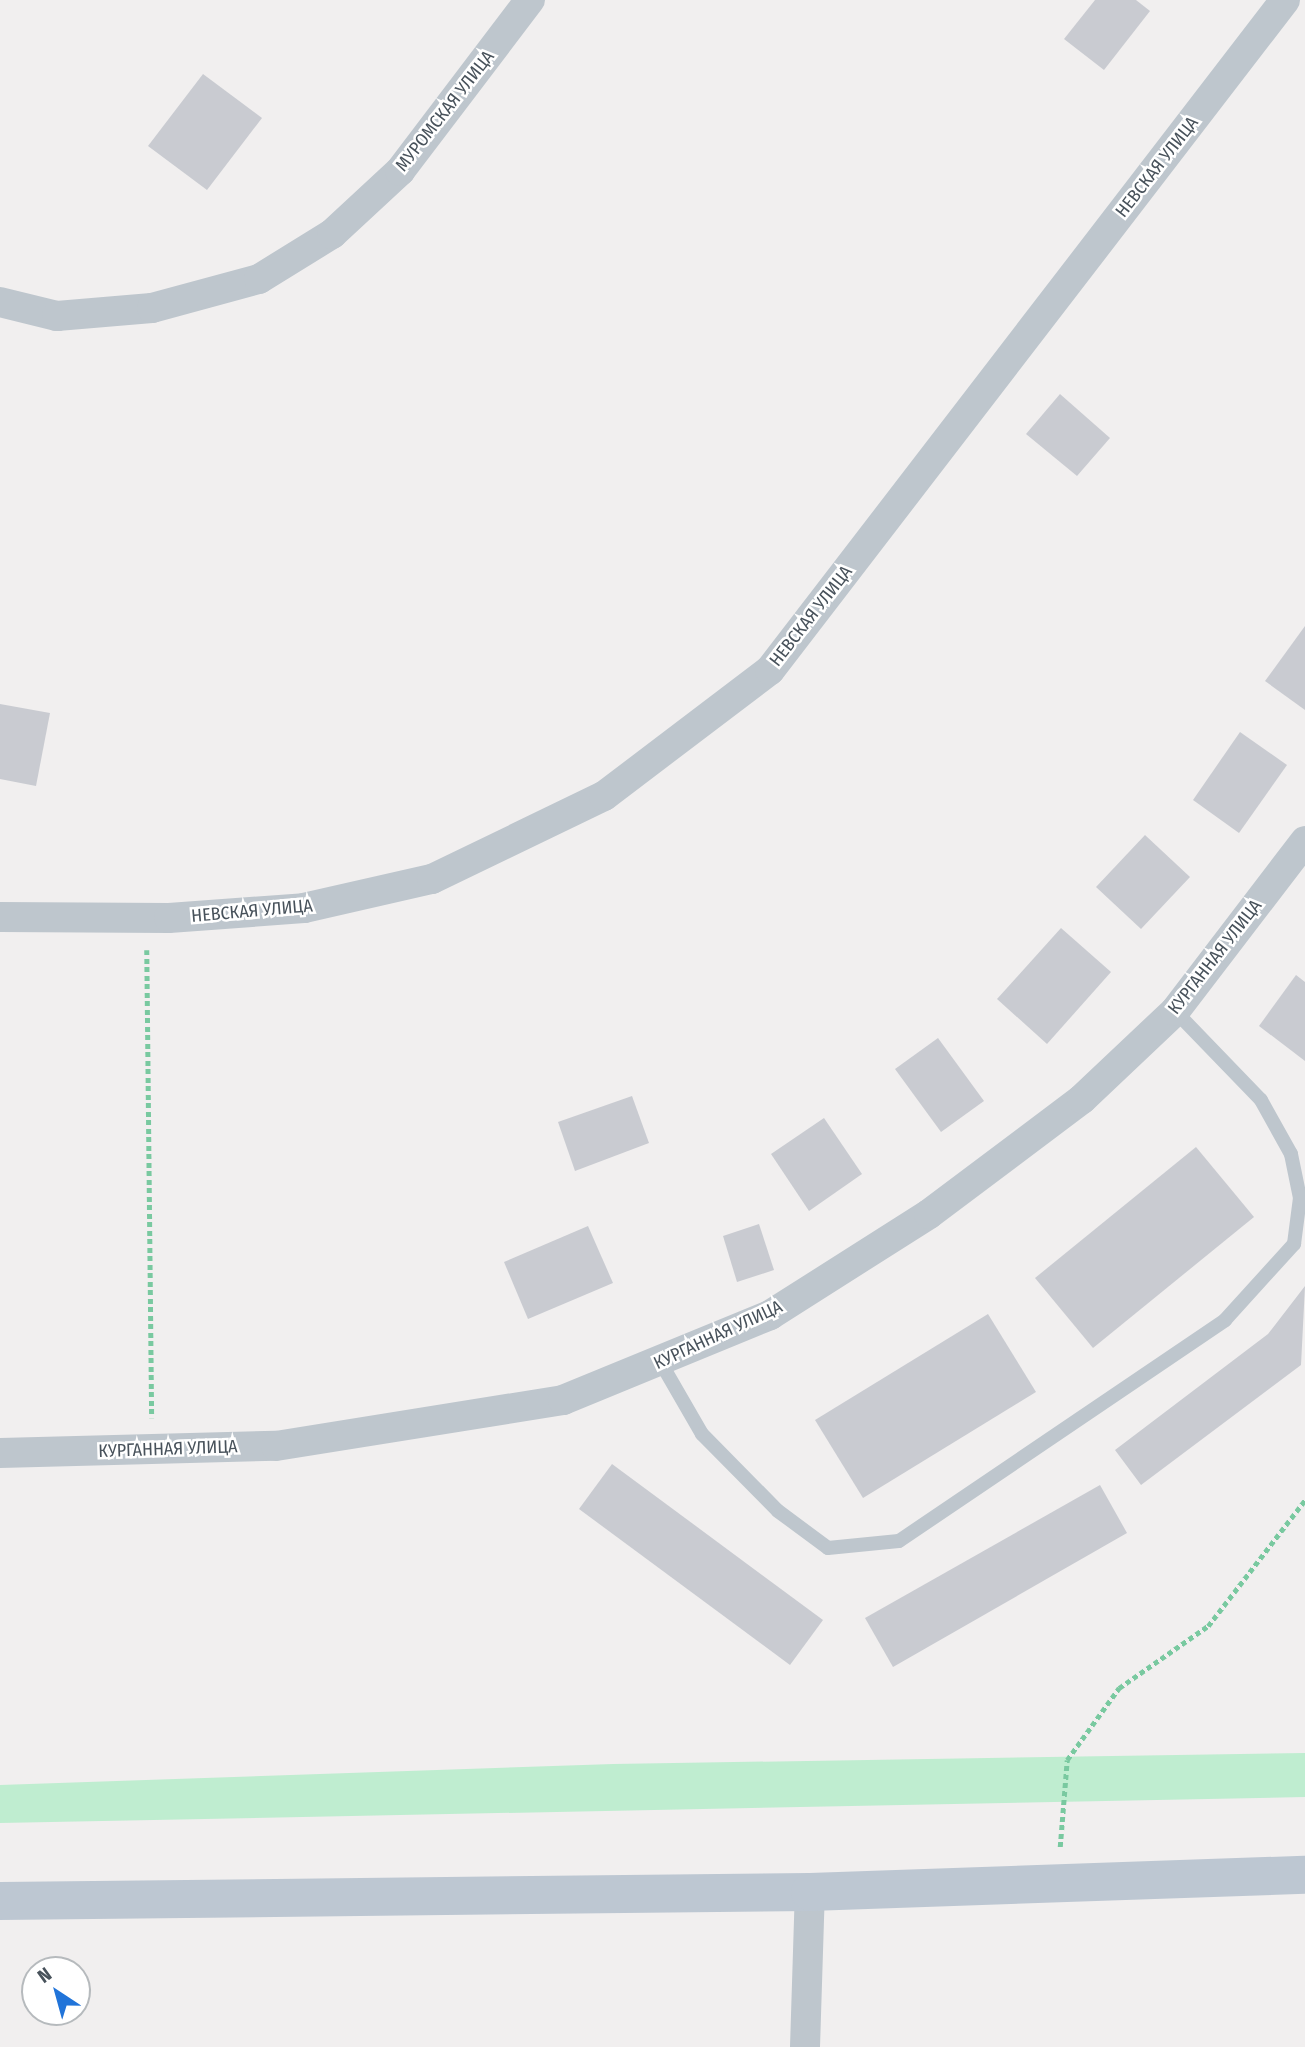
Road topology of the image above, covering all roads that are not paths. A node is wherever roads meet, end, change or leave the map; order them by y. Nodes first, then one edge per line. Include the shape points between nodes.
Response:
1 (530, 0) edge
2 (1285, 0) edge
3 (0, 302) edge
4 (1305, 841) edge
5 (0, 918) edge
6 (1175, 1011) junction
7 (661, 1363) junction
8 (0, 1453) edge
9 (1305, 1875) edge
10 (810, 1892) junction
11 (0, 1901) edge
12 (805, 2047) edge

1 - 3 street, МУРОМСКАЯ УЛИЦА via 400,171 332,234 259,279 152,308 98,313 57,316
2 - 5 street, НЕВСКАЯ УЛИЦА via 770,670 604,796 432,879 304,908 146,918
4 - 6 street, КУРГАННАЯ УЛИЦА
6 - 7 street, КУРГАННАЯ УЛИЦА via 1082,1100 929,1213 770,1315
6 - 7 lane via 1261,1100 1291,1154 1300,1198 1294,1244 1214,1328 899,1541 828,1548 778,1511 702,1434
7 - 8 street, КУРГАННАЯ УЛИЦА via 563,1400 276,1446
9 - 10 street
10 - 11 street
10 - 12 street

